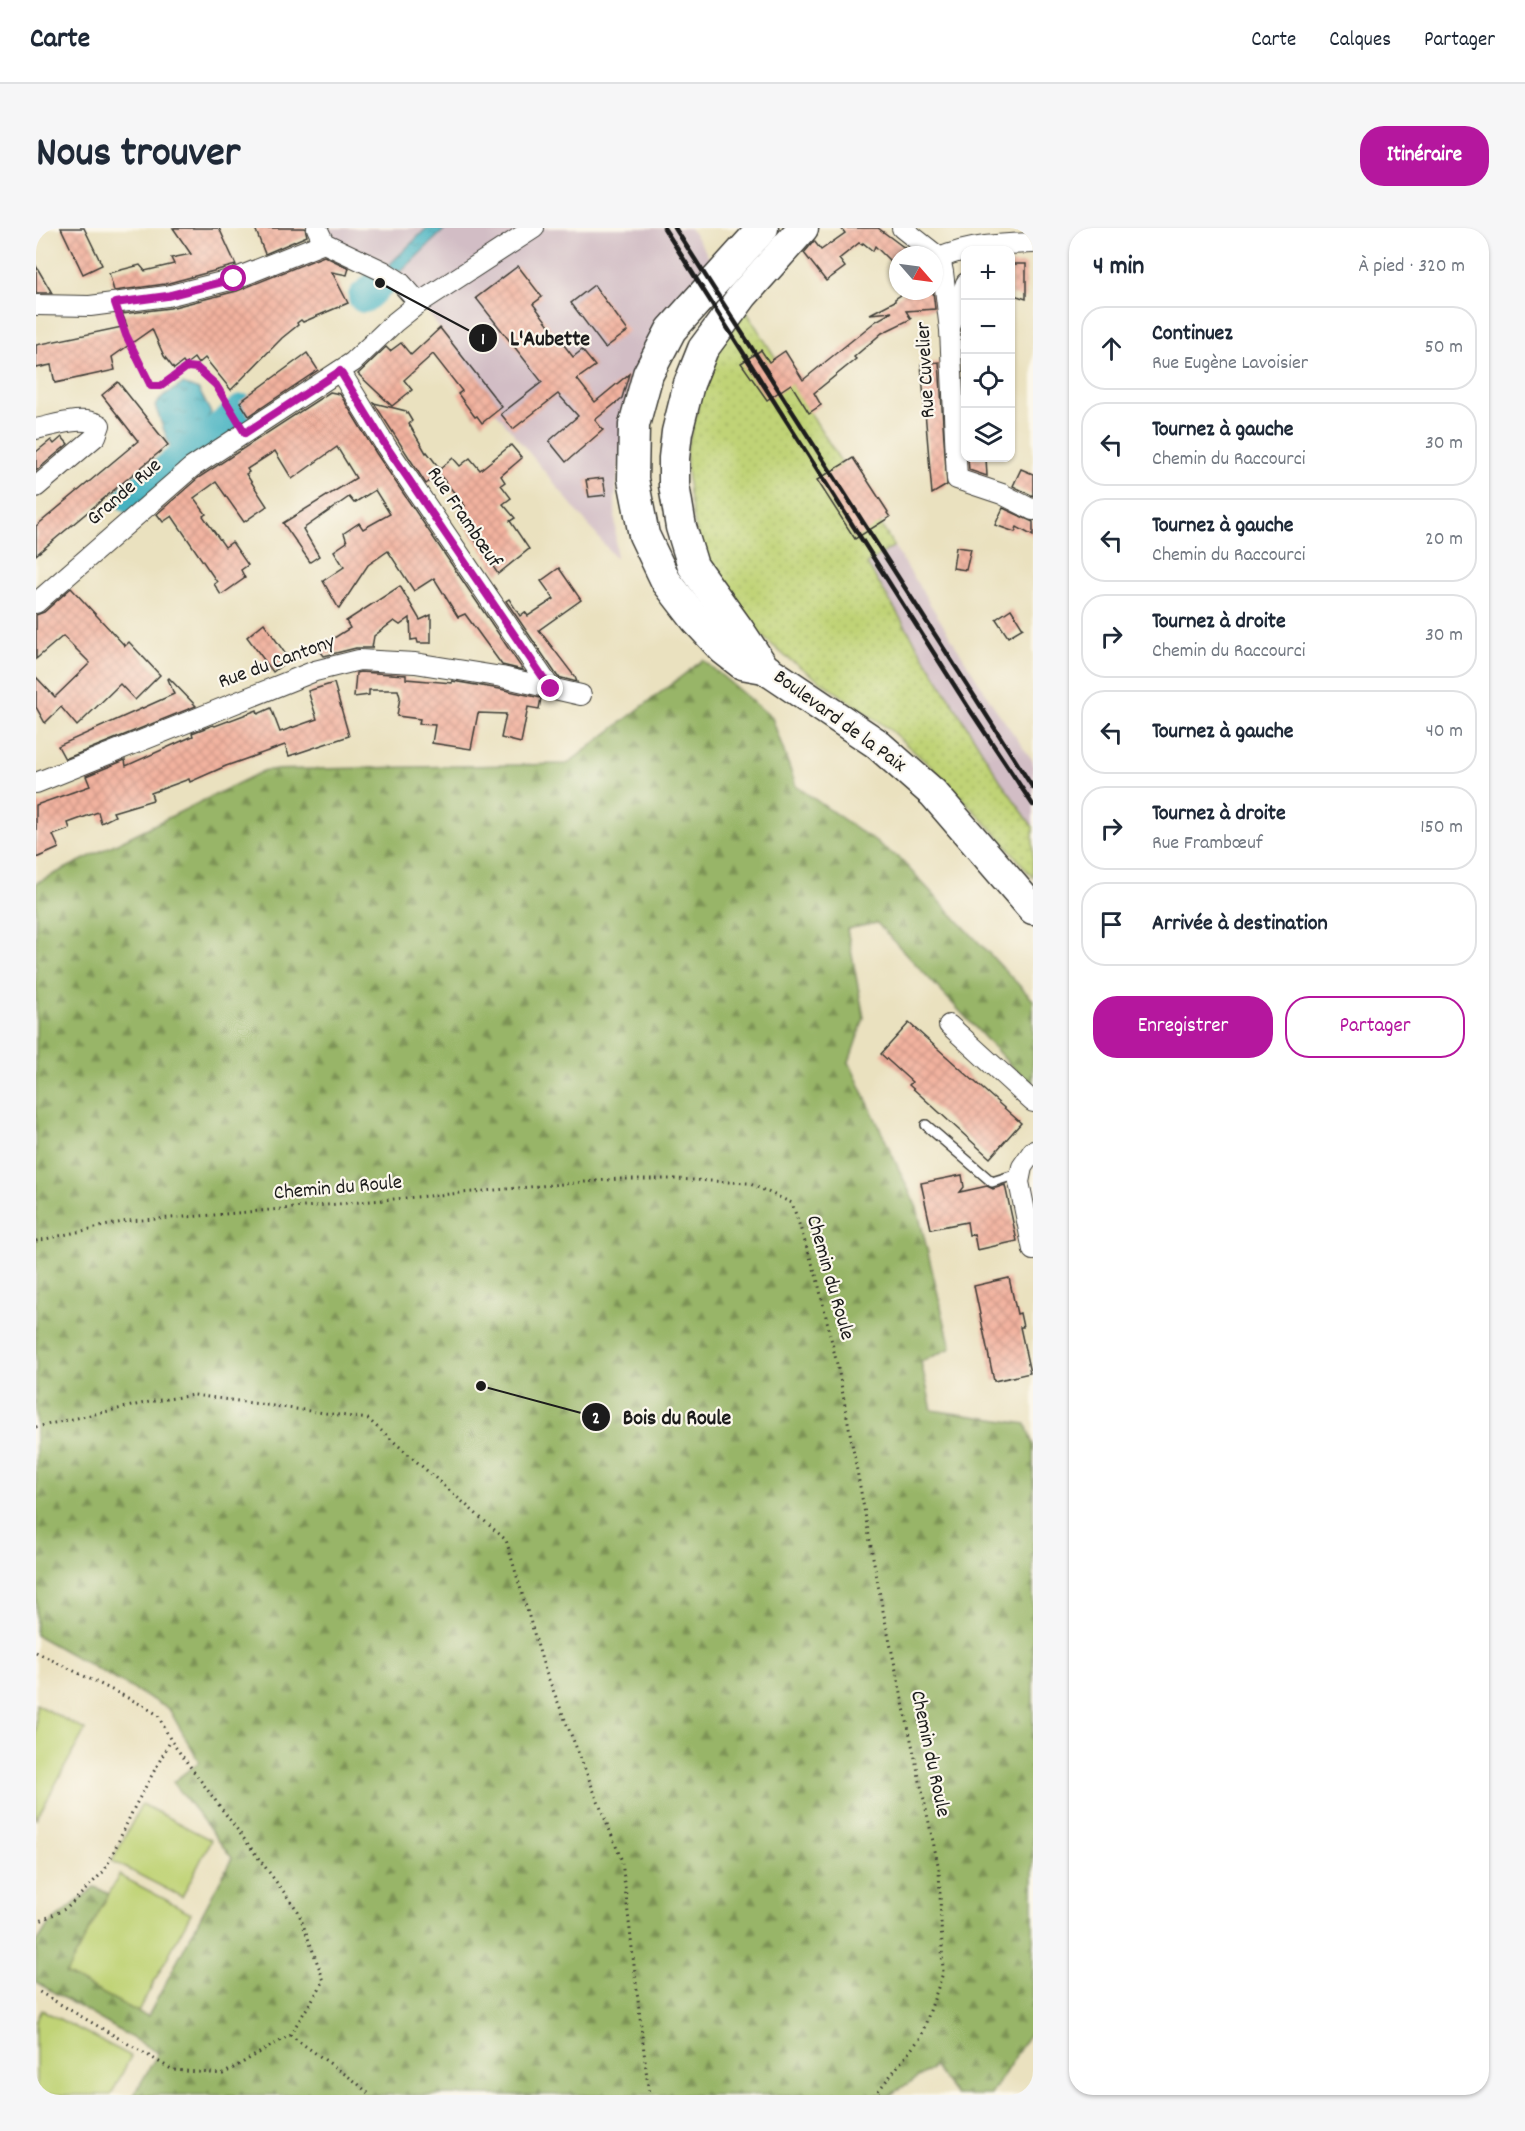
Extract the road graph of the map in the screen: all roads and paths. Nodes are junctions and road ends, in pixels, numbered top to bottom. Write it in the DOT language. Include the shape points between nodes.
graph roads {
  1 [pos="534,228"];
  2 [pos="763,228"];
  3 [pos="802,228"];
  4 [pos="902,228"];
  5 [pos="320,235"];
  6 [pos="1033,243"];
  7 [pos="925,246"];
  8 [pos="985,246"];
  9 [pos="961,251"];
  10 [pos="943,257"];
  11 [pos="943,272"];
  12 [pos="961,298"];
  13 [pos="115,303"];
  14 [pos="419,303"];
  15 [pos="36,305"];
  16 [pos="950,330"];
  17 [pos="340,371"];
  18 [pos="36,429"];
  19 [pos="249,431"];
  20 [pos="36,487"];
  21 [pos="1033,510"];
  22 [pos="36,603"];
  23 [pos="764,668"];
  24 [pos="551,689"];
  25 [pos="581,695"];
  26 [pos="36,783"];
  27 [pos="1033,909"];
  28 [pos="949,1025"];
  29 [pos="1033,1102"];
  30 [pos="926,1125"];
  31 [pos="1033,1151"];
  32 [pos="1021,1173"];
  33 [pos="36,1241"];
  34 [pos="1033,1250"];
  35 [pos="36,1427"];
  36 [pos="36,1652"];
  37 [pos="171,1741"];
  38 [pos="36,1923"];
  39 [pos="36,1990"];
  40 [pos="290,2035"];
  41 [pos="370,2095"];
  42 [pos="649,2095"];
  43 [pos="875,2095"];
  1 -- 14 [label="street, Grande Rue"];
  2 -- 23 [label="main road, Boulevard de la Paix" via="671,330 648,374 634,425 633,479 644,535 666,581 724,650 742,663"];
  3 -- 23 [label="main road, Boulevard de la Paix" via="743,295 703,349 688,384 674,458 681,527 693,566"];
  4 -- 7 [label="street"];
  5 -- 13 [label="street" via="234,279 167,296"];
  5 -- 14 [label="street" via="388,275"];
  6 -- 8 [label="street"];
  9 -- 10 [label="street"];
  11 -- 16 [label="street, Rue Cuvelier"];
  12 -- 16 [label="street"];
  13 -- 15 [label="street"];
  13 -- 19 [label="path" via="151,386 161,386 187,367 197,368 216,385"];
  14 -- 17 [label="street, Grande Rue"];
  16 -- 21 [label="street, Rue Cuvelier" via="957,479 1002,494"];
  17 -- 19 [label="street, Grande Rue"];
  17 -- 24 [label="street, Rue Frambœuf" via="386,446"];
  18 -- 20 [label="street" via="92,421 100,426 96,436"];
  19 -- 22 [label="street, Grande Rue" via="190,468"];
  23 -- 27 [label="main road, Boulevard de la Paix" via="876,743 933,793"];
  24 -- 25 [label="street, Rue du Cantony"];
  24 -- 26 [label="street, Rue du Cantony" via="426,665 359,660 315,671"];
  28 -- 29 [label="street"];
  30 -- 32 [label="lane" via="992,1182"];
  31 -- 32 [label="street"];
  32 -- 34 [label="street" via="1019,1182"];
  33 -- 43 [label="path, Chemin du Roule" via="127,1221 619,1179 748,1183 792,1203 817,1278 839,1373 882,1606 939,1869 942,1973 921,2037"];
  35 -- 42 [label="path" via="194,1395 368,1419 506,1540 545,1670 622,1861"];
  36 -- 37 [label="path" via="158,1715"];
  37 -- 38 [label="path" via="105,1870 67,1908"];
  37 -- 40 [label="path" via="298,1911 324,1981"];
  39 -- 40 [label="path" via="173,2070 223,2074"];
  40 -- 41 [label="path"];
}
